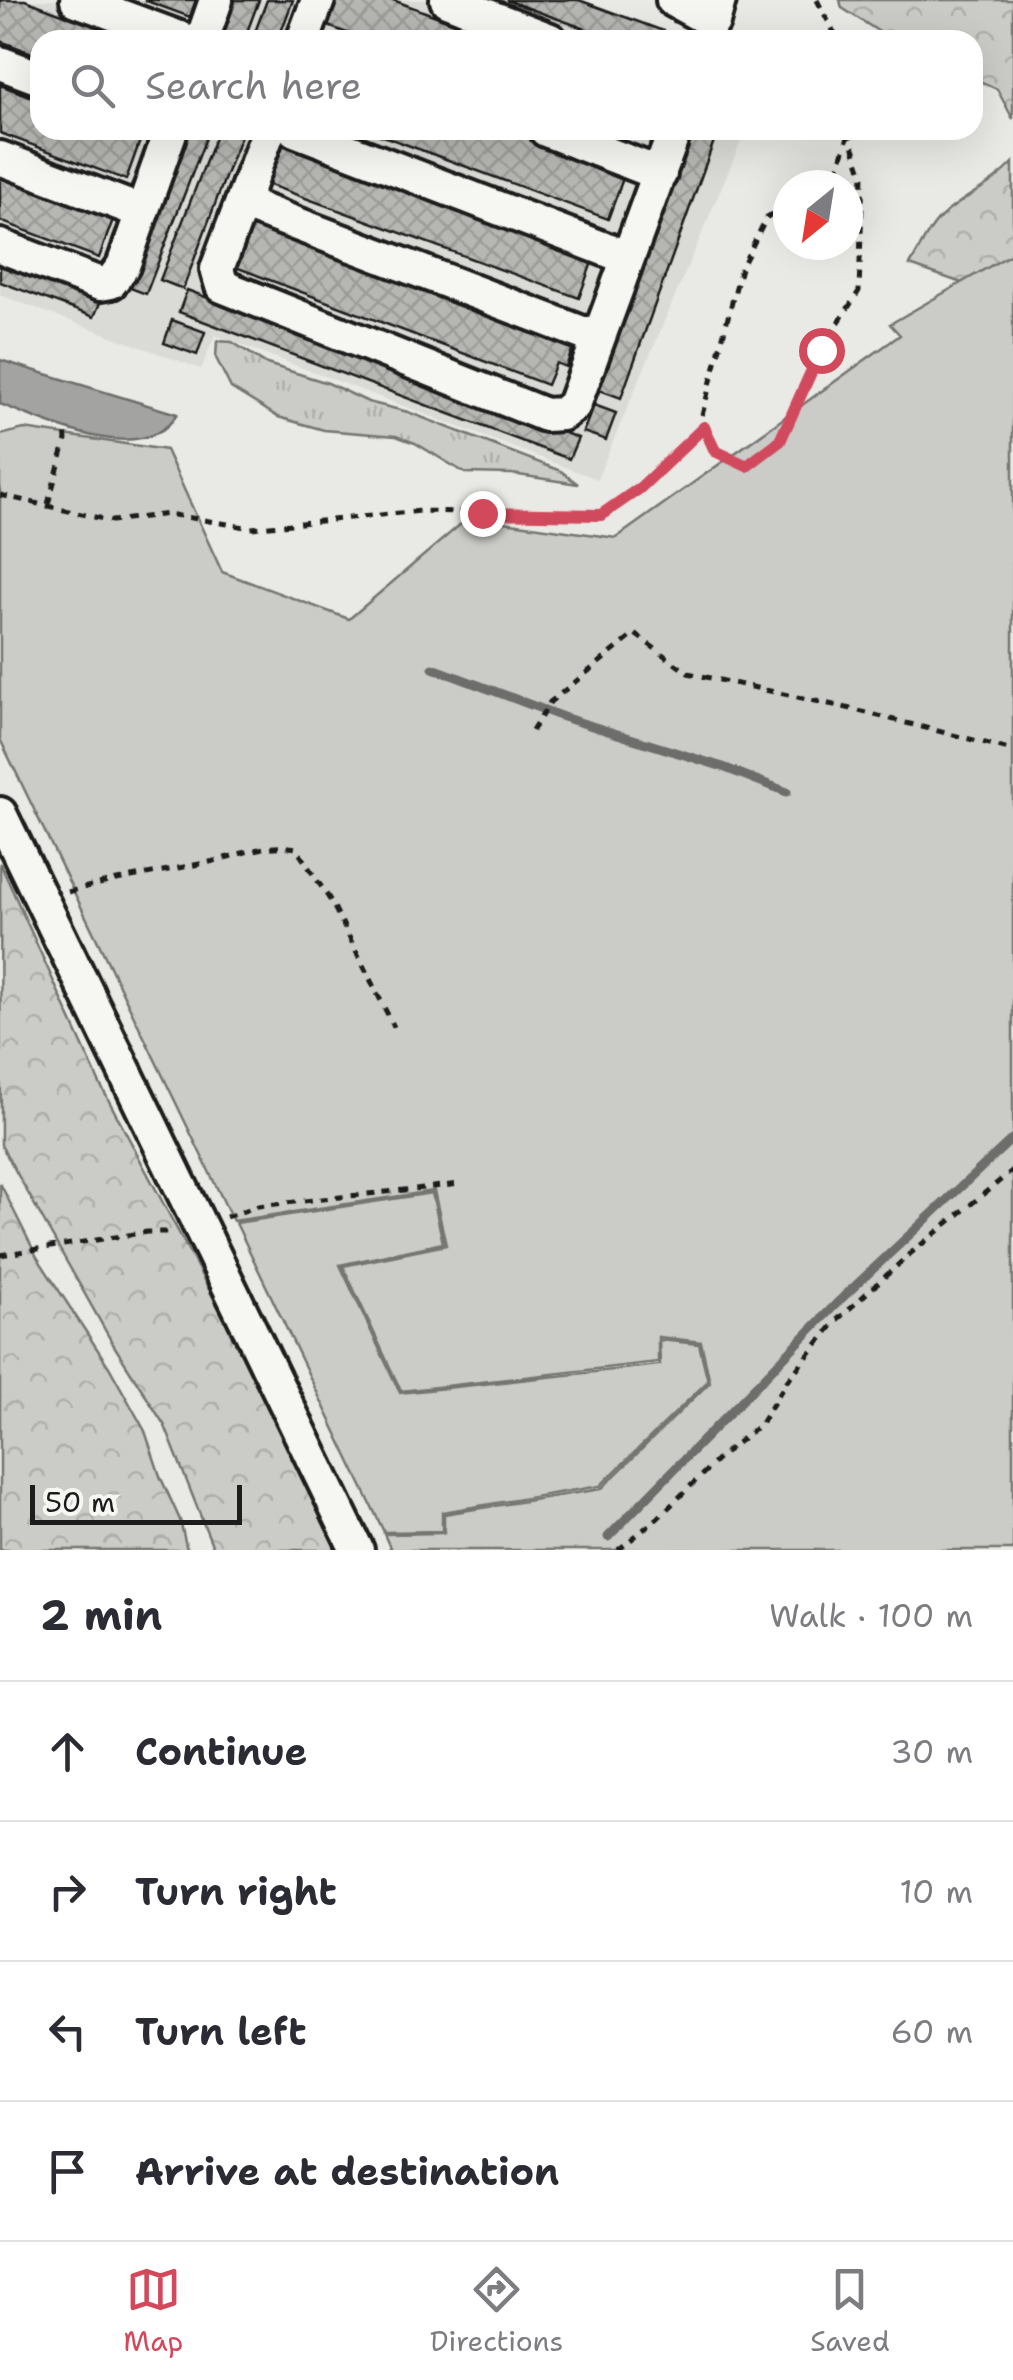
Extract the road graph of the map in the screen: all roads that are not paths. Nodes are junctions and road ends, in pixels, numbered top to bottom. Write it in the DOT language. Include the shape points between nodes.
graph roads {
  1 [pos="77,0"];
  2 [pos="216,0"];
  3 [pos="318,0"];
  4 [pos="447,0"];
  5 [pos="673,0"];
  6 [pos="713,21"];
  7 [pos="158,30"];
  8 [pos="206,30"];
  9 [pos="310,30"];
  10 [pos="524,30"];
  11 [pos="0,63"];
  12 [pos="30,74"];
  13 [pos="167,140"];
  14 [pos="265,140"];
  15 [pos="321,140"];
  16 [pos="572,140"];
  17 [pos="672,140"];
  18 [pos="0,158"];
  19 [pos="660,174"];
  20 [pos="242,203"];
  21 [pos="142,212"];
  22 [pos="0,246"];
  23 [pos="628,258"];
  24 [pos="598,339"];
  25 [pos="0,814"];
  26 [pos="357,1550"];
  1 -- 7 [label="street"];
  2 -- 8 [label="street"];
  3 -- 9 [label="street"];
  4 -- 10 [label="street"];
  5 -- 6 [label="street"];
  11 -- 12 [label="street"];
  13 -- 21 [label="street"];
  14 -- 20 [label="street"];
  15 -- 23 [label="street"];
  16 -- 19 [label="street"];
  17 -- 19 [label="street"];
  18 -- 21 [label="street"];
  19 -- 23 [label="street"];
  20 -- 24 [label="street"];
  20 -- 24 [label="street" via="216,269 222,286 544,415 574,406"];
  21 -- 22 [label="street" via="111,282 100,284"];
  23 -- 24 [label="street"];
  25 -- 26 [label="street"];
}
